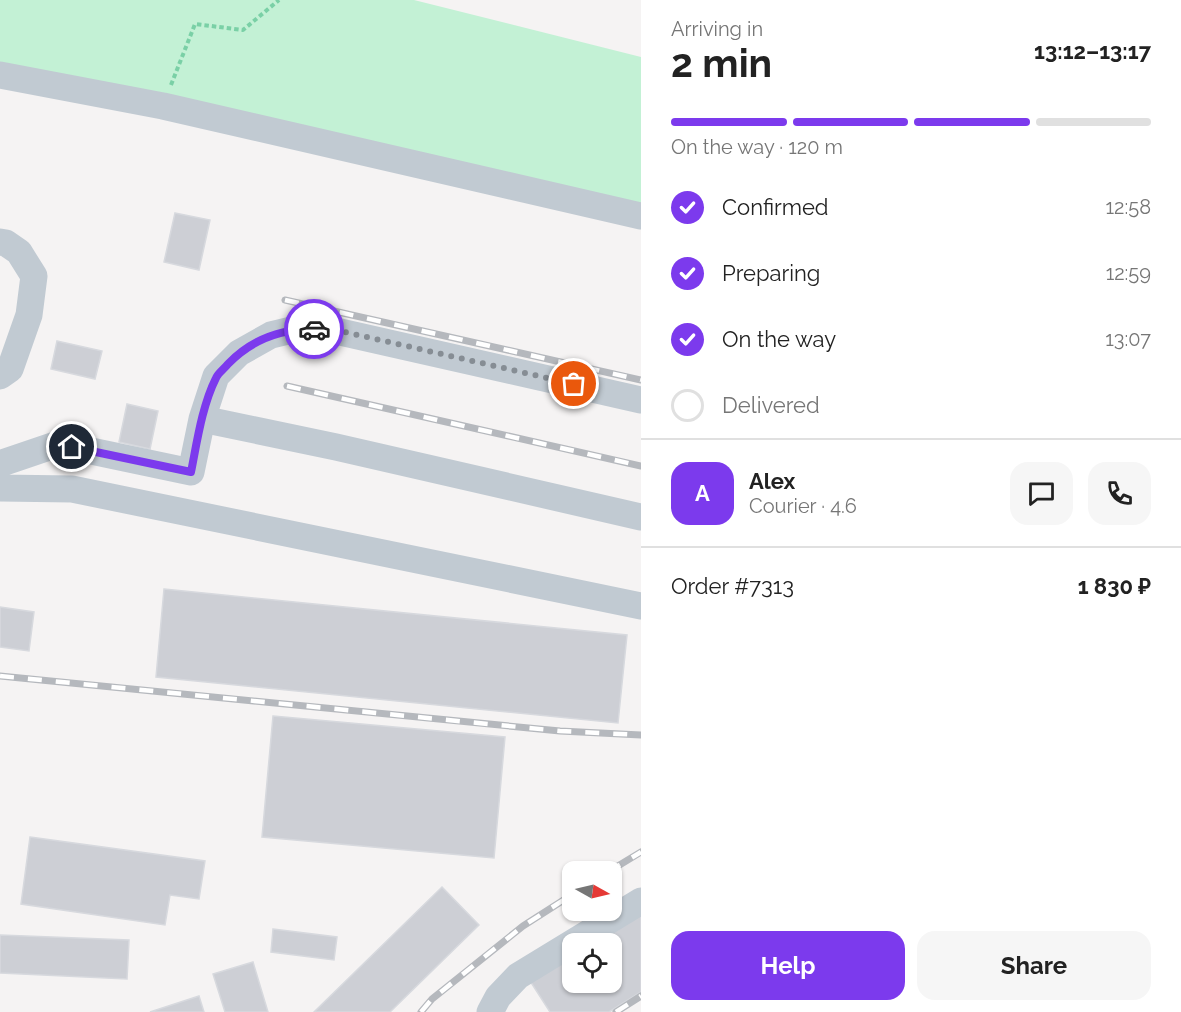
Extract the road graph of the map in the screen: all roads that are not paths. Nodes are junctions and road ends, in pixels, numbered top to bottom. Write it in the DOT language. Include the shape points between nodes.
graph roads {
  1 [pos="0,75"];
  2 [pos="641,216"];
  3 [pos="0,242"];
  4 [pos="0,376"];
  5 [pos="641,400"];
  6 [pos="202,419"];
  7 [pos="3,470"];
  8 [pos="641,517"];
  9 [pos="641,606"];
  10 [pos="641,901"];
  11 [pos="490,1012"];
  1 -- 2 [label="street" via="163,106"];
  3 -- 4 [label="street" via="20,252 34,276 29,315 10,369"];
  5 -- 6 [label="street" via="327,328 296,329 271,335 239,353 216,376"];
  6 -- 7 [label="street" via="191,472 58,444"];
  6 -- 8 [label="street"];
  7 -- 9 [label="street" via="72,489"];
  10 -- 11 [label="street" via="518,976"];
}
